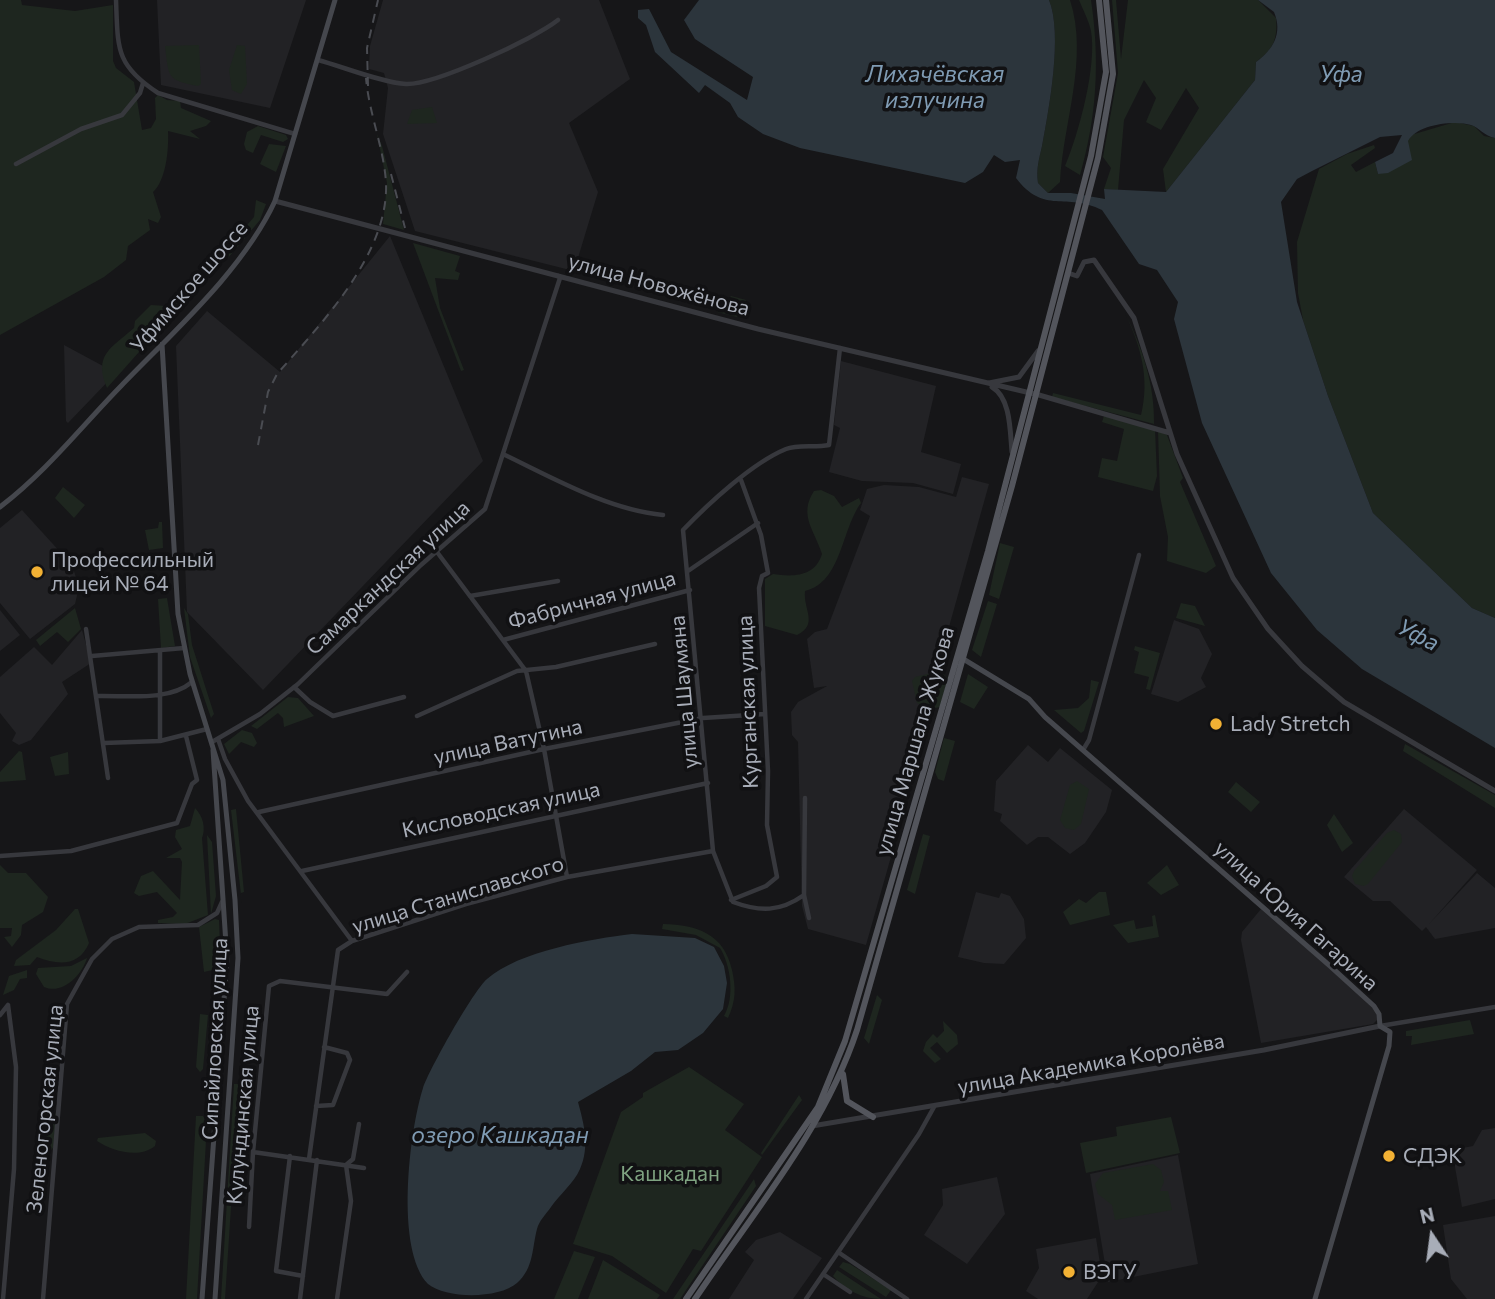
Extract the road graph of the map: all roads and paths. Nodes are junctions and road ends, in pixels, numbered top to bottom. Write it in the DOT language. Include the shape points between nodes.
graph roads {
  1 [pos="117,0"];
  2 [pos="335,0"];
  3 [pos="1099,0"];
  4 [pos="1106,0"];
  5 [pos="558,20"];
  6 [pos="318,60"];
  7 [pos="143,83"];
  8 [pos="295,134"];
  9 [pos="1095,157"];
  10 [pos="16,164"];
  11 [pos="275,201"];
  12 [pos="1074,236"];
  13 [pos="555,273"];
  14 [pos="1068,273"];
  15 [pos="162,344"];
  16 [pos="840,347"];
  17 [pos="1038,351"];
  18 [pos="982,383"];
  19 [pos="1027,393"];
  20 [pos="1035,395"];
  21 [pos="1170,433"];
  22 [pos="1012,452"];
  23 [pos="505,455"];
  24 [pos="741,480"];
  25 [pos="0,507"];
  26 [pos="663,514"];
  27 [pos="758,523"];
  28 [pos="437,552"];
  29 [pos="1139,555"];
  30 [pos="688,571"];
  31 [pos="558,581"];
  32 [pos="690,590"];
  33 [pos="470,596"];
  34 [pos="86,629"];
  35 [pos="503,640"];
  36 [pos="654,644"];
  37 [pos="184,648"];
  38 [pos="160,651"];
  39 [pos="92,656"];
  40 [pos="960,657"];
  41 [pos="526,671"];
  42 [pos="192,682"];
  43 [pos="294,687"];
  44 [pos="161,695"];
  45 [pos="96,696"];
  46 [pos="404,697"];
  47 [pos="765,714"];
  48 [pos="417,716"];
  49 [pos="703,718"];
  50 [pos="207,729"];
  51 [pos="186,736"];
  52 [pos="160,741"];
  53 [pos="214,741"];
  54 [pos="104,743"];
  55 [pos="544,749"];
  56 [pos="1083,750"];
  57 [pos="108,778"];
  58 [pos="223,780"];
  59 [pos="214,782"];
  60 [pos="708,783"];
  61 [pos="1495,791"];
  62 [pos="804,798"];
  63 [pos="259,812"];
  64 [pos="556,814"];
  65 [pos="713,851"];
  66 [pos="0,856"];
  67 [pos="302,871"];
  68 [pos="567,877"];
  69 [pos="804,895"];
  70 [pos="223,896"];
  71 [pos="732,901"];
  72 [pos="809,918"];
  73 [pos="352,940"];
  74 [pos="407,972"];
  75 [pos="332,987"];
  76 [pos="1495,1007"];
  77 [pos="0,1015"];
  78 [pos="1380,1026"];
  79 [pos="324,1047"];
  80 [pos="843,1073"];
  81 [pos="316,1106"];
  82 [pos="934,1107"];
  83 [pos="873,1116"];
  84 [pos="216,1117"];
  85 [pos="227,1118"];
  86 [pos="359,1124"];
  87 [pos="810,1125"];
  88 [pos="253,1152"];
  89 [pos="290,1156"];
  90 [pos="309,1159"];
  91 [pos="317,1160"];
  92 [pos="346,1165"];
  93 [pos="364,1168"];
  94 [pos="250,1227"];
  95 [pos="838,1252"];
  96 [pos="823,1274"];
  97 [pos="303,1276"];
  98 [pos="850,1292"];
  99 [pos="3,1299"];
  100 [pos="43,1299"];
  101 [pos="202,1299"];
  102 [pos="215,1299"];
  103 [pos="300,1299"];
  104 [pos="337,1299"];
  105 [pos="687,1299"];
  106 [pos="695,1299"];
  107 [pos="806,1299"];
  108 [pos="907,1299"];
  109 [pos="1315,1299"];
  1 -- 7 [label="street" via="122,58"];
  2 -- 6 [label="main road, Уфимское шоссе"];
  3 -- 9 [label="main road" via="1106,72"];
  4 -- 9 [label="main road" via="1113,74"];
  5 -- 6 [label="street" via="513,48 406,84"];
  6 -- 8 [label="main road, Уфимское шоссе"];
  7 -- 8 [label="street" via="158,93"];
  7 -- 10 [label="street" via="122,116 81,129"];
  8 -- 11 [label="main road, Уфимское шоссе"];
  9 -- 12 [label="main road, улица Маршала Жукова"];
  11 -- 13 [label="street, улица Новожёнова"];
  11 -- 15 [label="main road, Уфимское шоссе" via="248,247"];
  12 -- 14 [label="main road, улица Маршала Жукова"];
  12 -- 17 [label="main road, улица Маршала Жукова"];
  13 -- 16 [label="street, улица Новожёнова"];
  13 -- 23 [label="street, Самаркандская улица" via="561,278"];
  14 -- 20 [label="main road, улица Маршала Жукова"];
  14 -- 21 [label="street" via="1077,276 1084,262 1094,260 1114,286 1138,327"];
  15 -- 25 [label="main road, Уфимское шоссе" via="43,473"];
  15 -- 37 [label="main road, Сипайловская улица" via="178,614"];
  16 -- 18 [label="street, улица Новожёнова"];
  16 -- 24 [label="street" via="829,444 788,448"];
  17 -- 18 [label="street" via="1019,377"];
  17 -- 19 [label="main road, улица Маршала Жукова"];
  18 -- 19 [label="street, улица Новожёнова"];
  18 -- 22 [label="street" via="1002,396"];
  19 -- 20 [label="street, улица Новожёнова"];
  19 -- 22 [label="main road, улица Маршала Жукова"];
  20 -- 21 [label="street, улица Новожёнова"];
  20 -- 40 [label="main road, улица Маршала Жукова"];
  21 -- 61 [label="street" via="1233,578 1268,629 1302,666 1366,717"];
  22 -- 40 [label="main road, улица Маршала Жукова"];
  23 -- 26 [label="street" via="601,497"];
  23 -- 28 [label="street, Самаркандская улица" via="485,509"];
  24 -- 27 [label="street, Курганская улица"];
  24 -- 30 [label="street, улица Шаумяна" via="722,490 683,530"];
  27 -- 30 [label="street"];
  27 -- 47 [label="street, Курганская улица" via="768,573 762,576 759,588"];
  28 -- 33 [label="street"];
  28 -- 43 [label="street, Самаркандская улица"];
  29 -- 56 [label="street"];
  30 -- 32 [label="street, улица Шаумяна"];
  31 -- 33 [label="street"];
  32 -- 35 [label="street, Фабричная улица"];
  32 -- 49 [label="street, улица Шаумяна"];
  33 -- 35 [label="street"];
  34 -- 39 [label="street"];
  35 -- 41 [label="street"];
  36 -- 41 [label="street"];
  37 -- 38 [label="street"];
  37 -- 42 [label="main road, Сипайловская улица"];
  38 -- 39 [label="street"];
  38 -- 44 [label="street"];
  39 -- 45 [label="street"];
  40 -- 56 [label="main road, улица Юрия Гагарина" via="1029,699"];
  40 -- 80 [label="main road, улица Маршала Жукова"];
  40 -- 87 [label="main road, улица Маршала Жукова" via="845,1041"];
  41 -- 48 [label="street" via="494,679"];
  41 -- 55 [label="street"];
  42 -- 44 [label="street"];
  42 -- 50 [label="main road, Сипайловская улица"];
  43 -- 46 [label="street" via="333,716"];
  43 -- 53 [label="street, Самаркандская улица"];
  44 -- 45 [label="street"];
  44 -- 52 [label="street"];
  45 -- 54 [label="street"];
  47 -- 49 [label="street, улица Ватутина"];
  47 -- 71 [label="street, Курганская улица" via="767,825 777,877"];
  49 -- 55 [label="street, улица Ватутина"];
  49 -- 60 [label="street, улица Шаумяна"];
  50 -- 51 [label="street"];
  50 -- 53 [label="main road, Сипайловская улица"];
  51 -- 52 [label="street"];
  51 -- 66 [label="street" via="197,780 191,784 177,823 71,851"];
  52 -- 54 [label="street"];
  53 -- 58 [label="main road, Сипайловская улица"];
  53 -- 59 [label="main road, Сипайловская улица"];
  53 -- 63 [label="street"];
  54 -- 57 [label="street"];
  55 -- 63 [label="street, улица Ватутина"];
  55 -- 64 [label="street"];
  56 -- 78 [label="main road, улица Юрия Гагарина" via="1374,1006"];
  58 -- 59 [label="main road"];
  58 -- 85 [label="main road, Сипайловская улица" via="238,958"];
  59 -- 70 [label="main road, Сипайловская улица"];
  60 -- 64 [label="street, Кисловодская улица"];
  60 -- 65 [label="street, улица Шаумяна"];
  62 -- 69 [label="street"];
  63 -- 67 [label="street"];
  64 -- 67 [label="street, Кисловодская улица"];
  64 -- 68 [label="street"];
  65 -- 68 [label="street, улица Станиславского"];
  65 -- 71 [label="street, улица Шаумяна"];
  67 -- 73 [label="street"];
  68 -- 73 [label="street, улица Станиславского"];
  69 -- 71 [label="street" via="777,909 755,909"];
  69 -- 72 [label="street"];
  70 -- 84 [label="main road, Сипайловская улица" via="227,959"];
  70 -- 100 [label="street, Зеленогорская улица" via="210,920 177,928 139,927 112,939 92,959 67,1004"];
  73 -- 75 [label="street, улица Станиславского" via="338,950"];
  74 -- 75 [label="street" via="387,995"];
  75 -- 79 [label="street, улица Станиславского"];
  75 -- 88 [label="street, Кулундинская улица" via="280,981 269,986"];
  76 -- 78 [label="street"];
  77 -- 99 [label="street" via="8,1005 16,1067 14,1169"];
  78 -- 82 [label="street, улица Академика Королёва"];
  78 -- 109 [label="main road, улица Юрия Гагарина" via="1390,1032 1389,1046"];
  79 -- 81 [label="street, улица Станиславского"];
  79 -- 81 [label="street" via="347,1053 350,1060 333,1105"];
  80 -- 83 [label="main road" via="847,1101"];
  80 -- 87 [label="main road, улица Маршала Жукова"];
  81 -- 90 [label="street, улица Станиславского"];
  82 -- 83 [label="street, улица Академика Королёва"];
  82 -- 95 [label="street"];
  83 -- 87 [label="street, улица Академика Королёва"];
  84 -- 85 [label="main road"];
  84 -- 101 [label="main road, Сипайловская улица"];
  85 -- 102 [label="main road, Сипайловская улица"];
  86 -- 92 [label="street" via="353,1159"];
  87 -- 105 [label="main road, улица Маршала Жукова"];
  87 -- 106 [label="main road, улица Маршала Жукова"];
  88 -- 89 [label="street"];
  88 -- 94 [label="street, Кулундинская улица"];
  89 -- 90 [label="street"];
  89 -- 97 [label="street" via="276,1271"];
  90 -- 91 [label="street"];
  91 -- 92 [label="street"];
  91 -- 97 [label="street"];
  92 -- 93 [label="street"];
  92 -- 104 [label="street" via="351,1201"];
  95 -- 96 [label="street"];
  95 -- 108 [label="street"];
  96 -- 98 [label="street"];
  96 -- 107 [label="street"];
  97 -- 103 [label="street"];
}
